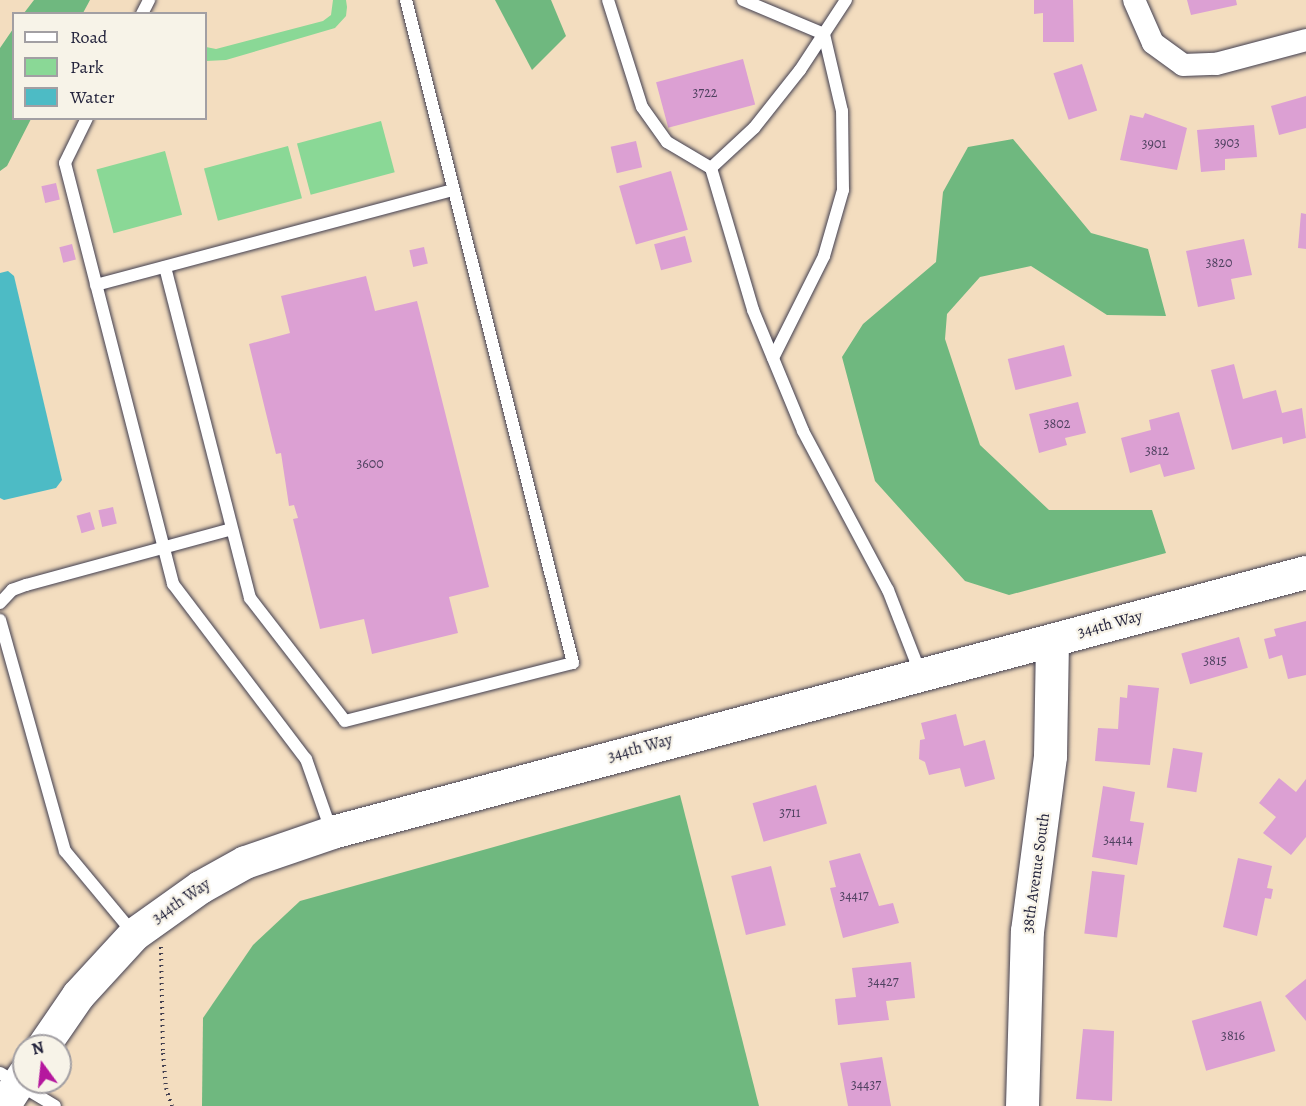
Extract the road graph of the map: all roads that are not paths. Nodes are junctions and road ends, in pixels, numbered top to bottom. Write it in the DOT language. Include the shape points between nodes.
graph roads {
  1 [pos="406,0"];
  2 [pos="608,0"];
  3 [pos="743,0"];
  4 [pos="846,0"];
  5 [pos="1134,0"];
  6 [pos="824,34"];
  7 [pos="1306,40"];
  8 [pos="86,120"];
  9 [pos="711,168"];
  10 [pos="454,190"];
  11 [pos="165,267"];
  12 [pos="96,285"];
  13 [pos="773,358"];
  14 [pos="232,529"];
  15 [pos="164,547"];
  16 [pos="1306,572"];
  17 [pos="0,603"];
  18 [pos="0,620"];
  19 [pos="1052,640"];
  20 [pos="920,672"];
  21 [pos="332,832"];
  22 [pos="134,934"];
  23 [pos="51,1034"];
  24 [pos="11,1084"];
  25 [pos="55,1106"];
  26 [pos="1022,1106"];
  1 -- 10 [label="lane"];
  2 -- 9 [label="lane" via="642,107 667,142"];
  3 -- 6 [label="lane"];
  4 -- 6 [label="lane"];
  5 -- 7 [label="street" via="1153,43 1177,62 1196,66"];
  6 -- 9 [label="lane" via="754,128"];
  6 -- 13 [label="lane" via="842,111 843,190 824,256"];
  8 -- 12 [label="lane" via="65,163"];
  9 -- 13 [label="lane" via="740,270"];
  10 -- 11 [label="lane"];
  10 -- 14 [label="lane" via="573,663 345,721 250,598"];
  11 -- 12 [label="lane"];
  11 -- 14 [label="lane"];
  12 -- 15 [label="lane"];
  13 -- 20 [label="lane" via="803,430 888,590"];
  14 -- 15 [label="lane"];
  15 -- 17 [label="lane" via="26,585 12,590"];
  15 -- 21 [label="lane" via="173,585 306,759"];
  16 -- 19 [label="street, 344th Way"];
  18 -- 22 [label="lane" via="65,851"];
  19 -- 20 [label="street, 344th Way"];
  19 -- 26 [label="street, 38th Avenue South" via="1050,756 1027,931"];
  20 -- 21 [label="street, 344th Way"];
  21 -- 22 [label="street, 344th Way" via="245,862"];
  22 -- 23 [label="street, 344th Way" via="78,995"];
  24 -- 25 [label="lane"];
}
